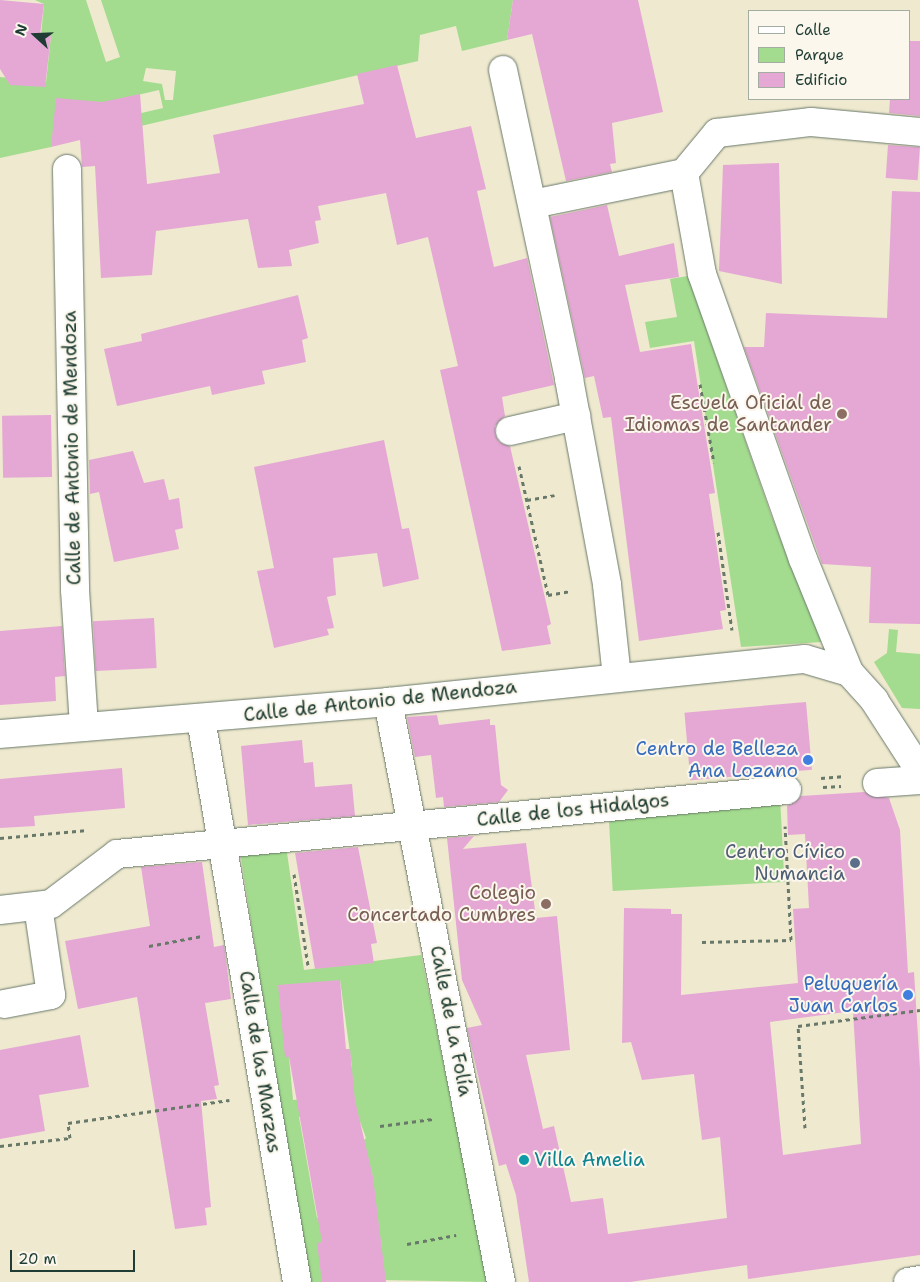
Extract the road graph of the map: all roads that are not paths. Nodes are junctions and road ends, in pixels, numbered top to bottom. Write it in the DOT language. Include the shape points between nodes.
graph roads {
  1 [pos="502,70"];
  2 [pos="920,132"];
  3 [pos="67,169"];
  4 [pos="684,173"];
  5 [pos="533,204"];
  6 [pos="576,416"];
  7 [pos="510,431"];
  8 [pos="849,672"];
  9 [pos="617,677"];
  10 [pos="388,702"];
  11 [pos="201,718"];
  12 [pos="84,727"];
  13 [pos="0,734"];
  14 [pos="920,771"];
  15 [pos="920,780"];
  16 [pos="877,783"];
  17 [pos="785,790"];
  18 [pos="414,826"];
  19 [pos="225,842"];
  20 [pos="38,906"];
  21 [pos="0,910"];
  22 [pos="4,1004"];
  23 [pos="920,1280"];
  24 [pos="297,1282"];
  25 [pos="501,1282"];
  26 [pos="908,1282"];
  1 -- 5 [label="street"];
  2 -- 4 [label="street" via="811,122 717,133"];
  3 -- 12 [label="street, Calle de Antonio de Mendoza" via="74,571"];
  4 -- 5 [label="street"];
  4 -- 8 [label="street" via="702,274 803,559"];
  5 -- 6 [label="street"];
  6 -- 7 [label="street"];
  6 -- 9 [label="street" via="607,585"];
  8 -- 9 [label="street, Calle de Antonio de Mendoza" via="805,659"];
  8 -- 14 [label="street" via="874,700"];
  9 -- 10 [label="street, Calle de Antonio de Mendoza"];
  10 -- 11 [label="street, Calle de Antonio de Mendoza"];
  10 -- 18 [label="street, Calle de La Folía"];
  11 -- 12 [label="street, Calle de Antonio de Mendoza"];
  11 -- 19 [label="street, Calle de las Marzas"];
  12 -- 13 [label="street, Calle de Antonio de Mendoza"];
  15 -- 16 [label="street"];
  17 -- 18 [label="street, Calle de los Hidalgos"];
  18 -- 19 [label="street, Calle de los Hidalgos"];
  18 -- 25 [label="street, Calle de La Folía"];
  19 -- 20 [label="street" via="117,854 51,904"];
  19 -- 24 [label="street, Calle de las Marzas"];
  20 -- 21 [label="street"];
  20 -- 22 [label="street" via="51,994"];
  23 -- 26 [label="street"];
}
